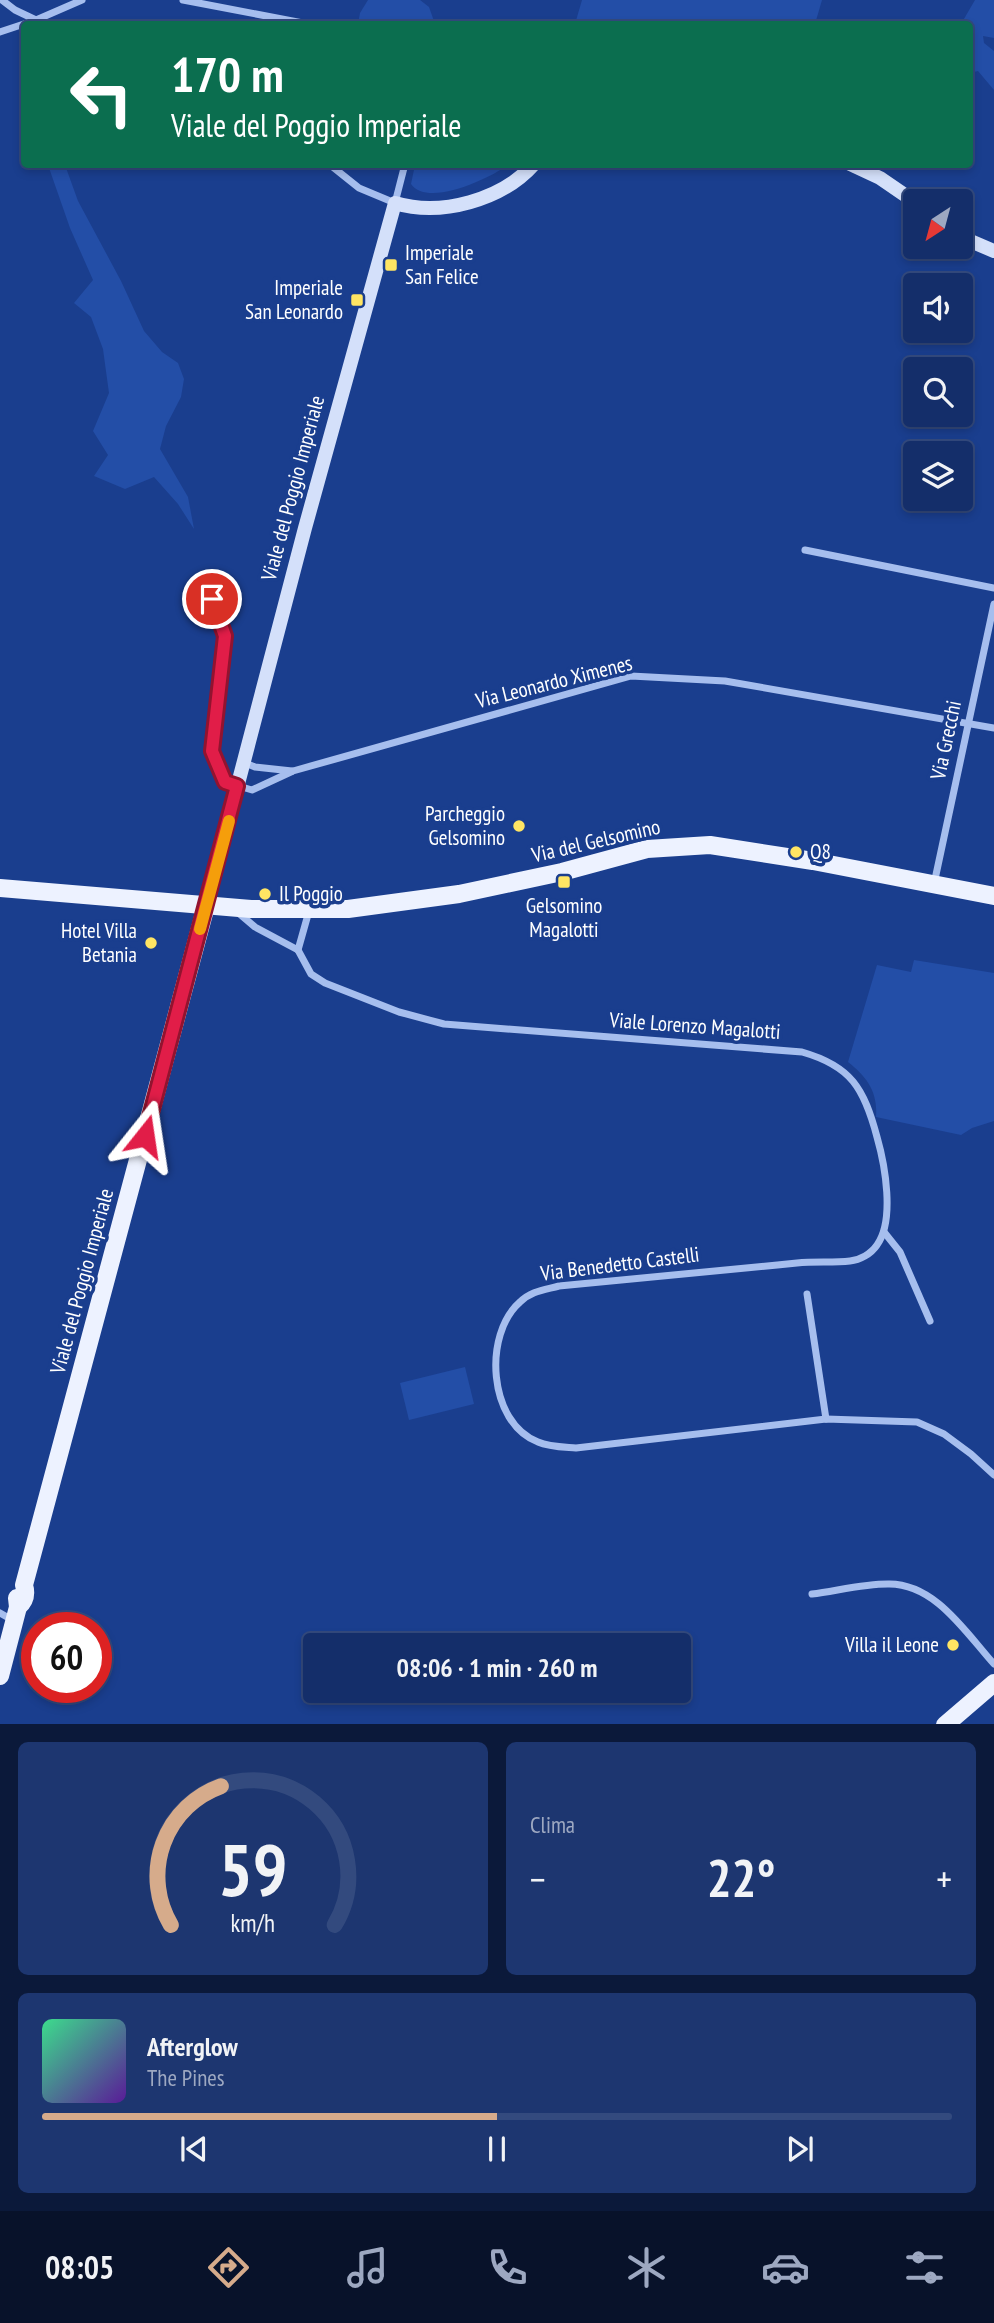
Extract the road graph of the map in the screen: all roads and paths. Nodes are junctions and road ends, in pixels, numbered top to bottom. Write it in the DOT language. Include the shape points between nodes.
graph roads {
  1 [pos="2,0"];
  2 [pos="82,0"];
  3 [pos="183,0"];
  4 [pos="60,4"];
  5 [pos="36,20"];
  6 [pos="33,21"];
  7 [pos="288,21"];
  8 [pos="21,25"];
  9 [pos="0,32"];
  10 [pos="334,168"];
  11 [pos="404,168"];
  12 [pos="530,168"];
  13 [pos="859,168"];
  14 [pos="903,194"];
  15 [pos="395,203"];
  16 [pos="973,241"];
  17 [pos="994,251"];
  18 [pos="806,550"];
  19 [pos="206,581"];
  20 [pos="994,588"];
  21 [pos="994,604"];
  22 [pos="968,723"];
  23 [pos="994,728"];
  24 [pos="243,762"];
  25 [pos="293,771"];
  26 [pos="237,786"];
  27 [pos="934,885"];
  28 [pos="0,888"];
  29 [pos="994,896"];
  30 [pos="206,905"];
  31 [pos="232,907"];
  32 [pos="309,910"];
  33 [pos="298,950"];
  34 [pos="884,1232"];
  35 [pos="807,1294"];
  36 [pos="930,1321"];
  37 [pos="826,1419"];
  38 [pos="994,1475"];
  39 [pos="812,1594"];
  40 [pos="11,1614"];
  41 [pos="994,1664"];
  42 [pos="0,1676"];
  43 [pos="994,1682"];
  44 [pos="945,1724"];
  1 -- 5 [label="street"];
  2 -- 4 [label="street"];
  3 -- 7 [label="street"];
  4 -- 5 [label="street"];
  5 -- 6 [label="street"];
  8 -- 9 [label="street"];
  10 -- 15 [label="street" via="359,188"];
  11 -- 15 [label="street"];
  12 -- 15 [label="street" via="503,188 465,205 441,209"];
  13 -- 14 [label="street"];
  15 -- 24 [label="street, Viale del Poggio Imperiale"];
  16 -- 17 [label="street"];
  18 -- 20 [label="street"];
  19 -- 26 [label="street" via="225,636 212,751 225,782"];
  21 -- 22 [label="street, Via Grecchi"];
  22 -- 23 [label="street, Via Leonardo Ximenes"];
  22 -- 25 [label="street, Via Leonardo Ximenes" via="724,681 631,676"];
  22 -- 27 [label="street, Via Grecchi"];
  24 -- 25 [label="street, Via Leonardo Ximenes"];
  24 -- 26 [label="street, Viale del Poggio Imperiale"];
  25 -- 26 [label="street, Via Leonardo Ximenes" via="252,790"];
  26 -- 30 [label="street, Viale del Poggio Imperiale"];
  27 -- 29 [label="main road, Via del Gelsomino"];
  27 -- 32 [label="main road, Via del Gelsomino" via="738,848 687,845 647,849 459,894"];
  28 -- 30 [label="main road, Via del Gelsomino"];
  30 -- 31 [label="main road, Via del Gelsomino"];
  30 -- 40 [label="main road, Viale del Poggio Imperiale" via="24,1585"];
  31 -- 32 [label="main road, Via del Gelsomino"];
  31 -- 33 [label="street, Viale Lorenzo Magalotti" via="256,927"];
  32 -- 33 [label="street"];
  33 -- 34 [label="street, Viale Lorenzo Magalotti" via="312,974 325,984 444,1024 802,1052 825,1059 855,1083 866,1104 883,1159"];
  34 -- 36 [label="street" via="900,1252"];
  34 -- 37 [label="street, Via Benedetto Castelli" via="876,1247 850,1261 803,1262 533,1292 501,1325 495,1369 502,1404 515,1426 537,1442 576,1448"];
  35 -- 37 [label="street"];
  37 -- 38 [label="street, Via Benedetto Castelli" via="917,1422 944,1434"];
  39 -- 41 [label="street" via="887,1584 915,1589 942,1607"];
  40 -- 42 [label="main road, Viale del Poggio Imperiale"];
  43 -- 44 [label="main road"];
}
